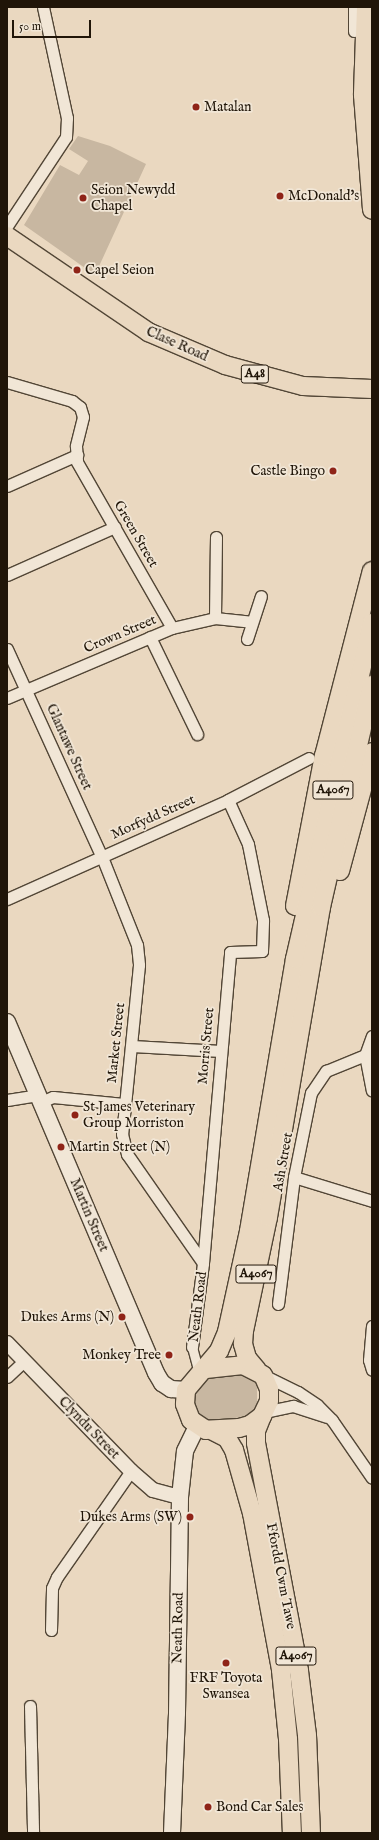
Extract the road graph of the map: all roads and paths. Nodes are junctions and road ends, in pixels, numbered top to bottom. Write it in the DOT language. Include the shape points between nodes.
graph roads {
  1 [pos="43,7"];
  2 [pos="354,7"];
  3 [pos="366,7"];
  4 [pos="354,32"];
  5 [pos="372,210"];
  6 [pos="7,226"];
  7 [pos="7,236"];
  8 [pos="7,382"];
  9 [pos="372,389"];
  10 [pos="77,455"];
  11 [pos="7,486"];
  12 [pos="115,527"];
  13 [pos="216,536"];
  14 [pos="372,571"];
  15 [pos="7,575"];
  16 [pos="261,596"];
  17 [pos="215,618"];
  18 [pos="250,622"];
  19 [pos="372,623"];
  20 [pos="172,628"];
  21 [pos="150,637"];
  22 [pos="247,639"];
  23 [pos="7,650"];
  24 [pos="372,685"];
  25 [pos="27,690"];
  26 [pos="7,698"];
  27 [pos="197,734"];
  28 [pos="372,752"];
  29 [pos="309,758"];
  30 [pos="369,786"];
  31 [pos="228,800"];
  32 [pos="102,857"];
  33 [pos="7,899"];
  34 [pos="295,959"];
  35 [pos="311,967"];
  36 [pos="7,1022"];
  37 [pos="372,1036"];
  38 [pos="133,1046"];
  39 [pos="220,1050"];
  40 [pos="365,1055"];
  41 [pos="372,1090"];
  42 [pos="40,1098"];
  43 [pos="7,1100"];
  44 [pos="124,1104"];
  45 [pos="294,1177"];
  46 [pos="372,1201"];
  47 [pos="203,1263"];
  48 [pos="278,1304"];
  49 [pos="372,1326"];
  50 [pos="7,1343"];
  51 [pos="192,1347"];
  52 [pos="24,1361"];
  53 [pos="372,1370"];
  54 [pos="202,1372"];
  55 [pos="260,1373"];
  56 [pos="7,1377"];
  57 [pos="186,1390"];
  58 [pos="263,1414"];
  59 [pos="332,1420"];
  60 [pos="205,1428"];
  61 [pos="131,1471"];
  62 [pos="370,1471"];
  63 [pos="180,1498"];
  64 [pos="51,1630"];
  65 [pos="30,1706"];
  66 [pos="32,1833"];
  67 [pos="172,1833"];
  68 [pos="292,1833"];
  69 [pos="311,1833"];
  1 -- 6 [label="street" via="67,118 66,137"];
  2 -- 4 [label="street"];
  3 -- 5 [label="main road" via="364,95"];
  7 -- 9 [label="main road, Clase Road / A48" via="142,328 219,363 303,386"];
  8 -- 10 [label="street" via="72,401 80,407 83,417 76,446"];
  10 -- 11 [label="street"];
  10 -- 12 [label="street, Green Street" via="77,462"];
  12 -- 15 [label="street"];
  12 -- 20 [label="street, Green Street"];
  13 -- 17 [label="street"];
  14 -- 34 [label="main road" via="324,756 304,854 295,906"];
  16 -- 18 [label="street"];
  17 -- 18 [label="street, Crown Street"];
  17 -- 20 [label="street, Crown Street"];
  18 -- 22 [label="street"];
  19 -- 34 [label="main road, A4067"];
  20 -- 21 [label="street, Crown Street"];
  21 -- 25 [label="street, Crown Street"];
  21 -- 27 [label="street"];
  23 -- 25 [label="street, Glantawe Street"];
  24 -- 35 [label="main road, A4067" via="332,855"];
  25 -- 26 [label="street, Crown Street"];
  25 -- 32 [label="street, Glantawe Street"];
  28 -- 30 [label="main road"];
  29 -- 31 [label="street, Morfydd Street"];
  30 -- 35 [label="main road"];
  31 -- 32 [label="street, Morfydd Street"];
  31 -- 39 [label="street, Morris Street" via="248,844 263,920 262,951 230,952"];
  32 -- 33 [label="street, Morfydd Street"];
  32 -- 38 [label="street, Market Street" via="137,946 139,965"];
  34 -- 54 [label="main road, A4067" via="249,1231 227,1332 219,1351"];
  35 -- 55 [label="main road, A4067" via="268,1217 244,1332 243,1344 247,1358"];
  36 -- 42 [label="main road, Martin Street"];
  37 -- 40 [label="street"];
  38 -- 39 [label="street"];
  38 -- 44 [label="street, Market Street"];
  39 -- 47 [label="street, Morris Street"];
  40 -- 41 [label="street"];
  40 -- 45 [label="street, Ash Street" via="326,1071 311,1093"];
  42 -- 43 [label="street"];
  42 -- 44 [label="street"];
  42 -- 57 [label="main road, Martin Street" via="156,1373 162,1383 171,1389"];
  44 -- 47 [label="street, Market Street" via="122,1134 127,1154"];
  45 -- 46 [label="street"];
  45 -- 48 [label="street, Ash Street"];
  47 -- 51 [label="street, Neath Road"];
  49 -- 53 [label="street" via="368,1360"];
  50 -- 52 [label="street, Clyndu Street"];
  51 -- 54 [label="street, Neath Road"];
  52 -- 56 [label="street"];
  52 -- 61 [label="street, Clyndu Street"];
  54 -- 55 [label="main road" via="243,1365"];
  54 -- 57 [label="main road"];
  55 -- 58 [label="main road" via="269,1394"];
  55 -- 59 [label="street" via="298,1392 317,1405"];
  57 -- 60 [label="main road" via="187,1412"];
  58 -- 59 [label="street" via="293,1406"];
  58 -- 60 [label="main road" via="244,1427"];
  58 -- 69 [label="main road, Ffordd Cwm Tawe / A4067" via="256,1431 256,1443 299,1671 307,1735"];
  59 -- 62 [label="street"];
  60 -- 63 [label="main road, Neath Road" via="185,1451"];
  60 -- 68 [label="main road, Ffordd Cwm Tawe / A4067" via="227,1438 234,1450 252,1513 281,1670 288,1739"];
  61 -- 63 [label="street, Clyndu Street" via="153,1490"];
  61 -- 64 [label="street" via="57,1577 52,1588"];
  63 -- 67 [label="main road, Neath Road" via="177,1713"];
  65 -- 66 [label="street"];
}
